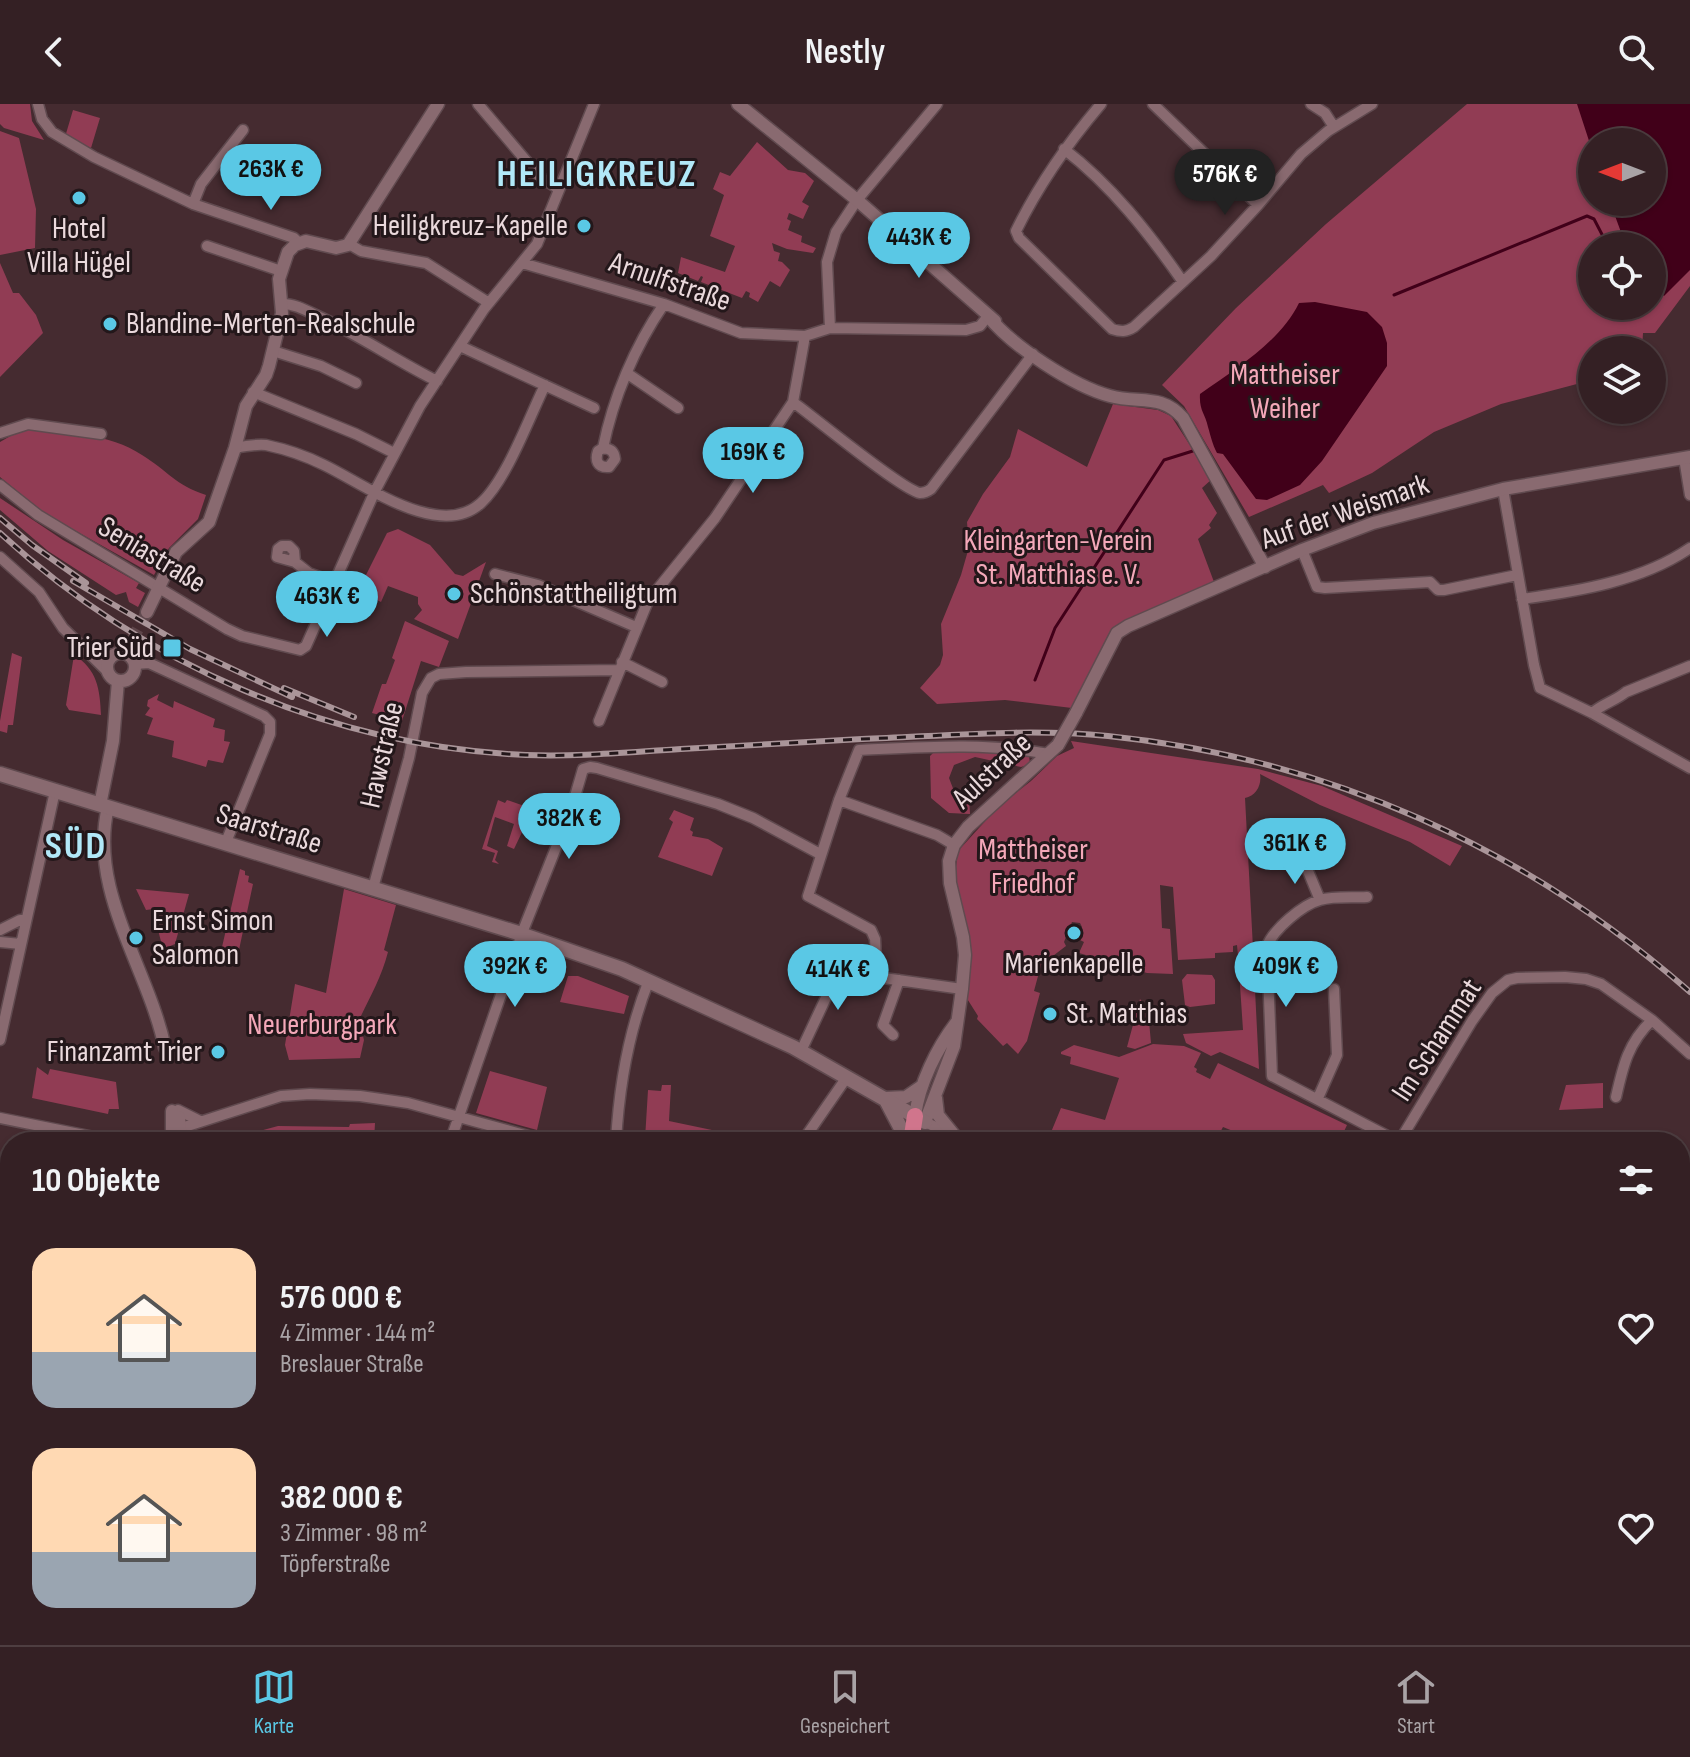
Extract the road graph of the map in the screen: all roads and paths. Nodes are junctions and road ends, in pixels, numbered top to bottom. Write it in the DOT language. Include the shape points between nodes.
graph roads {
  1 [pos="38,104"];
  2 [pos="438,104"];
  3 [pos="478,104"];
  4 [pos="594,104"];
  5 [pos="738,104"];
  6 [pos="937,104"];
  7 [pos="1101,104"];
  8 [pos="1153,104"];
  9 [pos="1311,104"];
  10 [pos="1372,104"];
  11 [pos="1334,127"];
  12 [pos="243,130"];
  13 [pos="1064,149"];
  14 [pos="559,189"];
  15 [pos="857,200"];
  16 [pos="193,204"];
  17 [pos="1258,205"];
  18 [pos="299,243"];
  19 [pos="349,244"];
  20 [pos="207,246"];
  21 [pos="522,263"];
  22 [pos="281,271"];
  23 [pos="1183,282"];
  24 [pos="489,303"];
  25 [pos="281,304"];
  26 [pos="664,304"];
  27 [pos="988,316"];
  28 [pos="830,328"];
  29 [pos="805,336"];
  30 [pos="460,346"];
  31 [pos="273,351"];
  32 [pos="1033,354"];
  33 [pos="628,374"];
  34 [pos="437,381"];
  35 [pos="356,383"];
  36 [pos="545,385"];
  37 [pos="253,392"];
  38 [pos="793,402"];
  39 [pos="594,408"];
  40 [pos="678,408"];
  41 [pos="0,433"];
  42 [pos="101,434"];
  43 [pos="235,448"];
  44 [pos="603,448"];
  45 [pos="394,453"];
  46 [pos="1687,458"];
  47 [pos="0,485"];
  48 [pos="1503,489"];
  49 [pos="375,491"];
  50 [pos="1690,495"];
  51 [pos="1690,548"];
  52 [pos="1302,550"];
  53 [pos="0,557"];
  54 [pos="295,562"];
  55 [pos="1265,567"];
  56 [pos="495,574"];
  57 [pos="1517,575"];
  58 [pos="334,582"];
  59 [pos="158,588"];
  60 [pos="1522,599"];
  61 [pos="147,612"];
  62 [pos="636,627"];
  63 [pos="132,640"];
  64 [pos="125,654"];
  65 [pos="135,664"];
  66 [pos="109,665"];
  67 [pos="620,666"];
  68 [pos="1690,666"];
  69 [pos="118,681"];
  70 [pos="662,682"];
  71 [pos="1592,713"];
  72 [pos="599,721"];
  73 [pos="1053,750"];
  74 [pos="1690,768"];
  75 [pos="0,774"];
  76 [pos="55,791"];
  77 [pos="839,800"];
  78 [pos="104,806"];
  79 [pos="226,842"];
  80 [pos="954,845"];
  81 [pos="820,854"];
  82 [pos="1303,859"];
  83 [pos="373,888"];
  84 [pos="1367,897"];
  85 [pos="1320,900"];
  86 [pos="26,920"];
  87 [pos="0,930"];
  88 [pos="522,935"];
  89 [pos="0,942"];
  90 [pos="21,944"];
  91 [pos="877,976"];
  92 [pos="649,980"];
  93 [pos="899,980"];
  94 [pos="962,989"];
  95 [pos="1334,989"];
  96 [pos="1652,1020"];
  97 [pos="956,1023"];
  98 [pos="893,1035"];
  99 [pos="0,1040"];
  100 [pos="165,1048"];
  101 [pos="801,1051"];
  102 [pos="1690,1054"];
  103 [pos="847,1077"];
  104 [pos="924,1084"];
  105 [pos="936,1092"];
  106 [pos="1616,1097"];
  107 [pos="885,1098"];
  108 [pos="1318,1098"];
  109 [pos="175,1110"];
  110 [pos="0,1118"];
  111 [pos="459,1118"];
  112 [pos="920,1119"];
  113 [pos="200,1121"];
  114 [pos="65,1132"];
  115 [pos="174,1132"];
  116 [pos="181,1132"];
  117 [pos="454,1132"];
  118 [pos="512,1132"];
  119 [pos="617,1132"];
  120 [pos="809,1132"];
  121 [pos="904,1132"];
  122 [pos="914,1132"];
  123 [pos="921,1132"];
  124 [pos="947,1132"];
  125 [pos="955,1132"];
  126 [pos="1381,1132"];
  127 [pos="1405,1132"];
  1 -- 16 [label="street" via="47,126 62,139"];
  2 -- 19 [label="street"];
  3 -- 14 [label="street" via="539,176"];
  4 -- 14 [label="street"];
  5 -- 15 [label="street"];
  6 -- 15 [label="street"];
  7 -- 13 [label="street"];
  8 -- 17 [label="street"];
  9 -- 11 [label="street"];
  10 -- 11 [label="street"];
  11 -- 17 [label="street" via="1301,154"];
  12 -- 16 [label="street" via="205,178"];
  13 -- 23 [label="street" via="1128,209"];
  13 -- 23 [label="street" via="1035,193 1016,231 1019,238 1119,332 1134,327"];
  14 -- 21 [label="street" via="537,244"];
  15 -- 27 [label="street"];
  15 -- 28 [label="street" via="831,247 826,284"];
  16 -- 18 [label="street"];
  17 -- 23 [label="street"];
  18 -- 19 [label="street" via="336,248"];
  18 -- 22 [label="street" via="288,252"];
  19 -- 24 [label="street" via="426,263"];
  20 -- 22 [label="street"];
  21 -- 24 [label="street"];
  21 -- 26 [label="street, Arnulfstraße"];
  22 -- 25 [label="street"];
  24 -- 30 [label="street"];
  25 -- 31 [label="street"];
  25 -- 34 [label="street" via="359,336"];
  26 -- 29 [label="street, Arnulfstraße" via="732,331"];
  26 -- 33 [label="street"];
  27 -- 28 [label="street, Arnulfstraße" via="980,326 966,330"];
  27 -- 32 [label="street"];
  28 -- 29 [label="street, Arnulfstraße"];
  29 -- 38 [label="street"];
  30 -- 34 [label="street"];
  30 -- 36 [label="street"];
  31 -- 35 [label="street"];
  31 -- 37 [label="street" via="266,375"];
  32 -- 38 [label="street" via="925,493 895,479"];
  32 -- 55 [label="street" via="1095,391 1173,407"];
  33 -- 40 [label="street"];
  33 -- 44 [label="street"];
  34 -- 45 [label="street"];
  36 -- 39 [label="street"];
  36 -- 49 [label="street" via="501,476 475,508 432,515"];
  37 -- 43 [label="street"];
  37 -- 45 [label="street"];
  38 -- 62 [label="street" via="715,518 648,601"];
  41 -- 42 [label="street" via="28,424"];
  43 -- 49 [label="street" via="264,445 300,455"];
  43 -- 59 [label="street" via="209,522 176,552"];
  45 -- 49 [label="street"];
  46 -- 48 [label="street, Auf der Weismark"];
  46 -- 50 [label="street"];
  47 -- 59 [label="street, Seniastraße" via="38,515"];
  48 -- 52 [label="street, Auf der Weismark" via="1373,523"];
  48 -- 57 [label="street"];
  49 -- 58 [label="street"];
  51 -- 60 [label="street" via="1627,577"];
  52 -- 55 [label="street, Auf der Weismark"];
  52 -- 57 [label="street" via="1317,587 1325,588 1430,582 1444,590"];
  53 -- 66 [label="street" via="39,592 63,628"];
  54 -- 58 [label="street"];
  55 -- 73 [label="street, Auf der Weismark, bridge" via="1117,633"];
  56 -- 62 [label="street" via="538,585"];
  57 -- 60 [label="street"];
  58 -- 59 [label="street, Seniastraße" via="300,650 242,636"];
  59 -- 61 [label="street"];
  60 -- 71 [label="street" via="1540,688"];
  62 -- 67 [label="street"];
  63 -- 64 [label="street"];
  64 -- 65 [label="street"];
  64 -- 66 [label="street" via="117,654"];
  65 -- 69 [label="street" via="131,677"];
  65 -- 79 [label="street" via="149,663 270,722 270,734"];
  66 -- 69 [label="street"];
  67 -- 70 [label="street"];
  67 -- 72 [label="street"];
  67 -- 83 [label="street, Hawstraße" via="431,678 422,693"];
  68 -- 71 [label="street" via="1607,701"];
  69 -- 78 [label="street"];
  71 -- 74 [label="street"];
  73 -- 77 [label="street" via="859,750"];
  73 -- 80 [label="street, Aulstraße"];
  75 -- 76 [label="main road, Saarstraße"];
  76 -- 78 [label="main road, Saarstraße"];
  76 -- 86 [label="street"];
  77 -- 80 [label="street"];
  77 -- 81 [label="street"];
  78 -- 79 [label="main road, Saarstraße"];
  78 -- 100 [label="street" via="107,884 153,1001"];
  79 -- 83 [label="main road, Saarstraße"];
  80 -- 94 [label="street, Aulstraße" via="950,883 964,946"];
  81 -- 88 [label="street" via="718,804 590,767 583,769"];
  81 -- 91 [label="street" via="808,896 871,930"];
  82 -- 85 [label="street"];
  83 -- 88 [label="main road, Saarstraße"];
  84 -- 85 [label="street, Im Schammat"];
  85 -- 108 [label="street, Im Schammat" via="1282,925 1267,946 1272,1076"];
  86 -- 87 [label="street"];
  86 -- 90 [label="street"];
  88 -- 92 [label="main road, Saarstraße"];
  88 -- 111 [label="street"];
  89 -- 90 [label="street"];
  90 -- 99 [label="street"];
  91 -- 93 [label="street"];
  91 -- 101 [label="street" via="838,978"];
  92 -- 101 [label="main road, Saarstraße"];
  92 -- 119 [label="street" via="621,1078"];
  93 -- 94 [label="street"];
  93 -- 98 [label="street" via="883,1025"];
  94 -- 97 [label="street, Aulstraße"];
  95 -- 108 [label="street" via="1337,1055"];
  96 -- 102 [label="street, Im Schammat"];
  96 -- 106 [label="street" via="1631,1045"];
  96 -- 127 [label="street, Im Schammat" via="1586,979 1508,980 1472,1021"];
  97 -- 104 [label="street, Aulstraße"];
  97 -- 105 [label="street, Aulstraße" via="954,1046"];
  101 -- 103 [label="main road, Saarstraße"];
  103 -- 107 [label="main road, Saarstraße"];
  103 -- 120 [label="street"];
  104 -- 107 [label="street" via="906,1097"];
  104 -- 112 [label="street, Aulstraße"];
  105 -- 112 [label="street, Aulstraße"];
  105 -- 125 [label="street" via="938,1115"];
  107 -- 112 [label="main road, Saarstraße"];
  107 -- 121 [label="main road"];
  108 -- 126 [label="street, Im Schammat"];
  109 -- 113 [label="street"];
  109 -- 115 [label="street"];
  110 -- 114 [label="street"];
  111 -- 113 [label="street" via="408,1103 310,1094 281,1096"];
  111 -- 117 [label="street"];
  111 -- 118 [label="street"];
  112 -- 122 [label="main road"];
  112 -- 123 [label="main road"];
  112 -- 124 [label="street"];
  113 -- 116 [label="street"];
}
